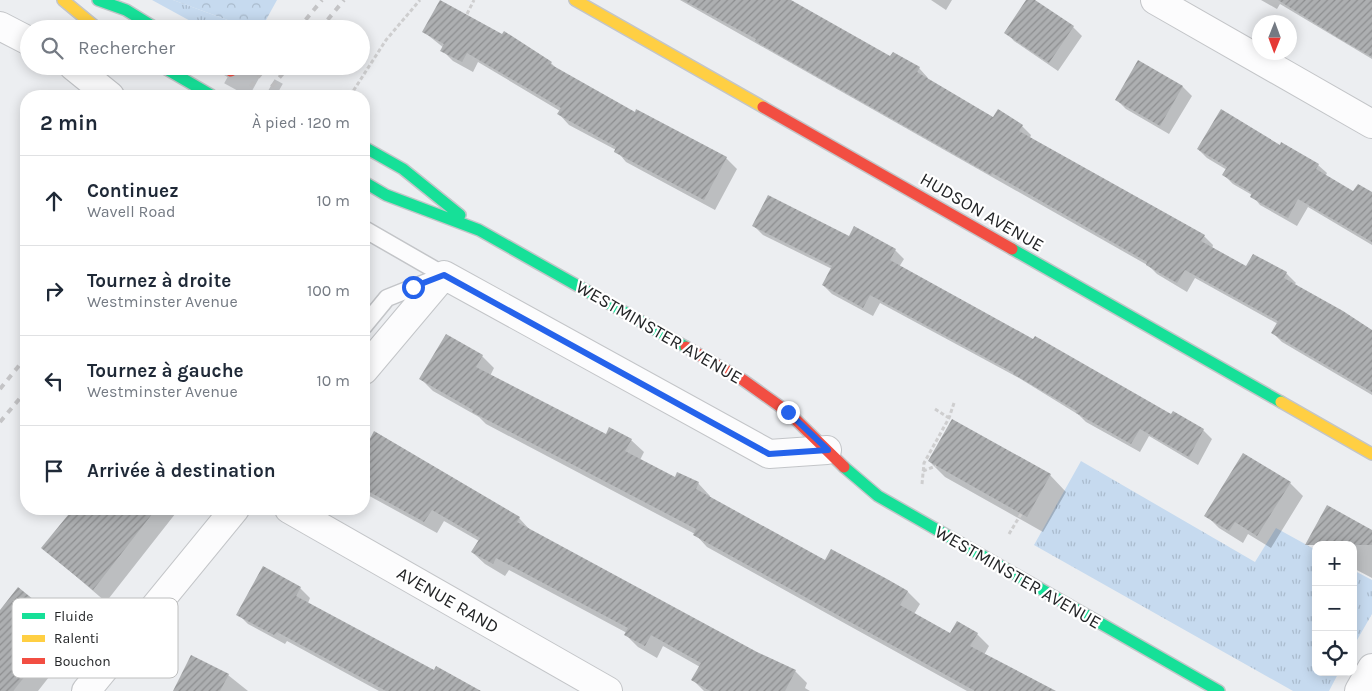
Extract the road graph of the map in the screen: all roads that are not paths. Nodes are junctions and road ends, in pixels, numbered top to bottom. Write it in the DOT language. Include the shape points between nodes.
graph roads {
  1 [pos="62,0"];
  2 [pos="98,0"];
  3 [pos="575,0"];
  4 [pos="1155,0"];
  5 [pos="87,20"];
  6 [pos="142,20"];
  7 [pos="1,28"];
  8 [pos="20,37"];
  9 [pos="84,75"];
  10 [pos="176,75"];
  11 [pos="103,90"];
  12 [pos="202,90"];
  13 [pos="1372,124"];
  14 [pos="370,150"];
  15 [pos="370,186"];
  16 [pos="479,230"];
  17 [pos="370,233"];
  18 [pos="444,275"];
  19 [pos="370,319"];
  20 [pos="370,363"];
  21 [pos="828,450"];
  22 [pos="1372,454"];
  23 [pos="230,515"];
  24 [pos="300,515"];
  25 [pos="162,598"];
  26 [pos="1372,668"];
  27 [pos="97,678"];
  28 [pos="86,691"];
  29 [pos="608,691"];
  30 [pos="1219,691"];
  31 [pos="1359,691"];
  1 -- 5 [label="street"];
  2 -- 6 [label="street"];
  3 -- 22 [label="street, HUDSON AVENUE"];
  4 -- 13 [label="street"];
  7 -- 8 [label="street"];
  9 -- 11 [label="street"];
  10 -- 12 [label="street"];
  14 -- 16 [label="street, WESTMINSTER AVENUE" via="403,169"];
  15 -- 16 [label="street, WESTMINSTER AVENUE" via="386,195"];
  16 -- 21 [label="street, WESTMINSTER AVENUE" via="760,390"];
  17 -- 18 [label="lane"];
  18 -- 19 [label="lane" via="387,298"];
  18 -- 20 [label="street"];
  18 -- 21 [label="street" via="769,454"];
  21 -- 30 [label="street, WESTMINSTER AVENUE" via="866,487 886,501"];
  23 -- 25 [label="street"];
  24 -- 29 [label="street, AVENUE RAND"];
  26 -- 31 [label="street"];
  27 -- 28 [label="street"];
}
